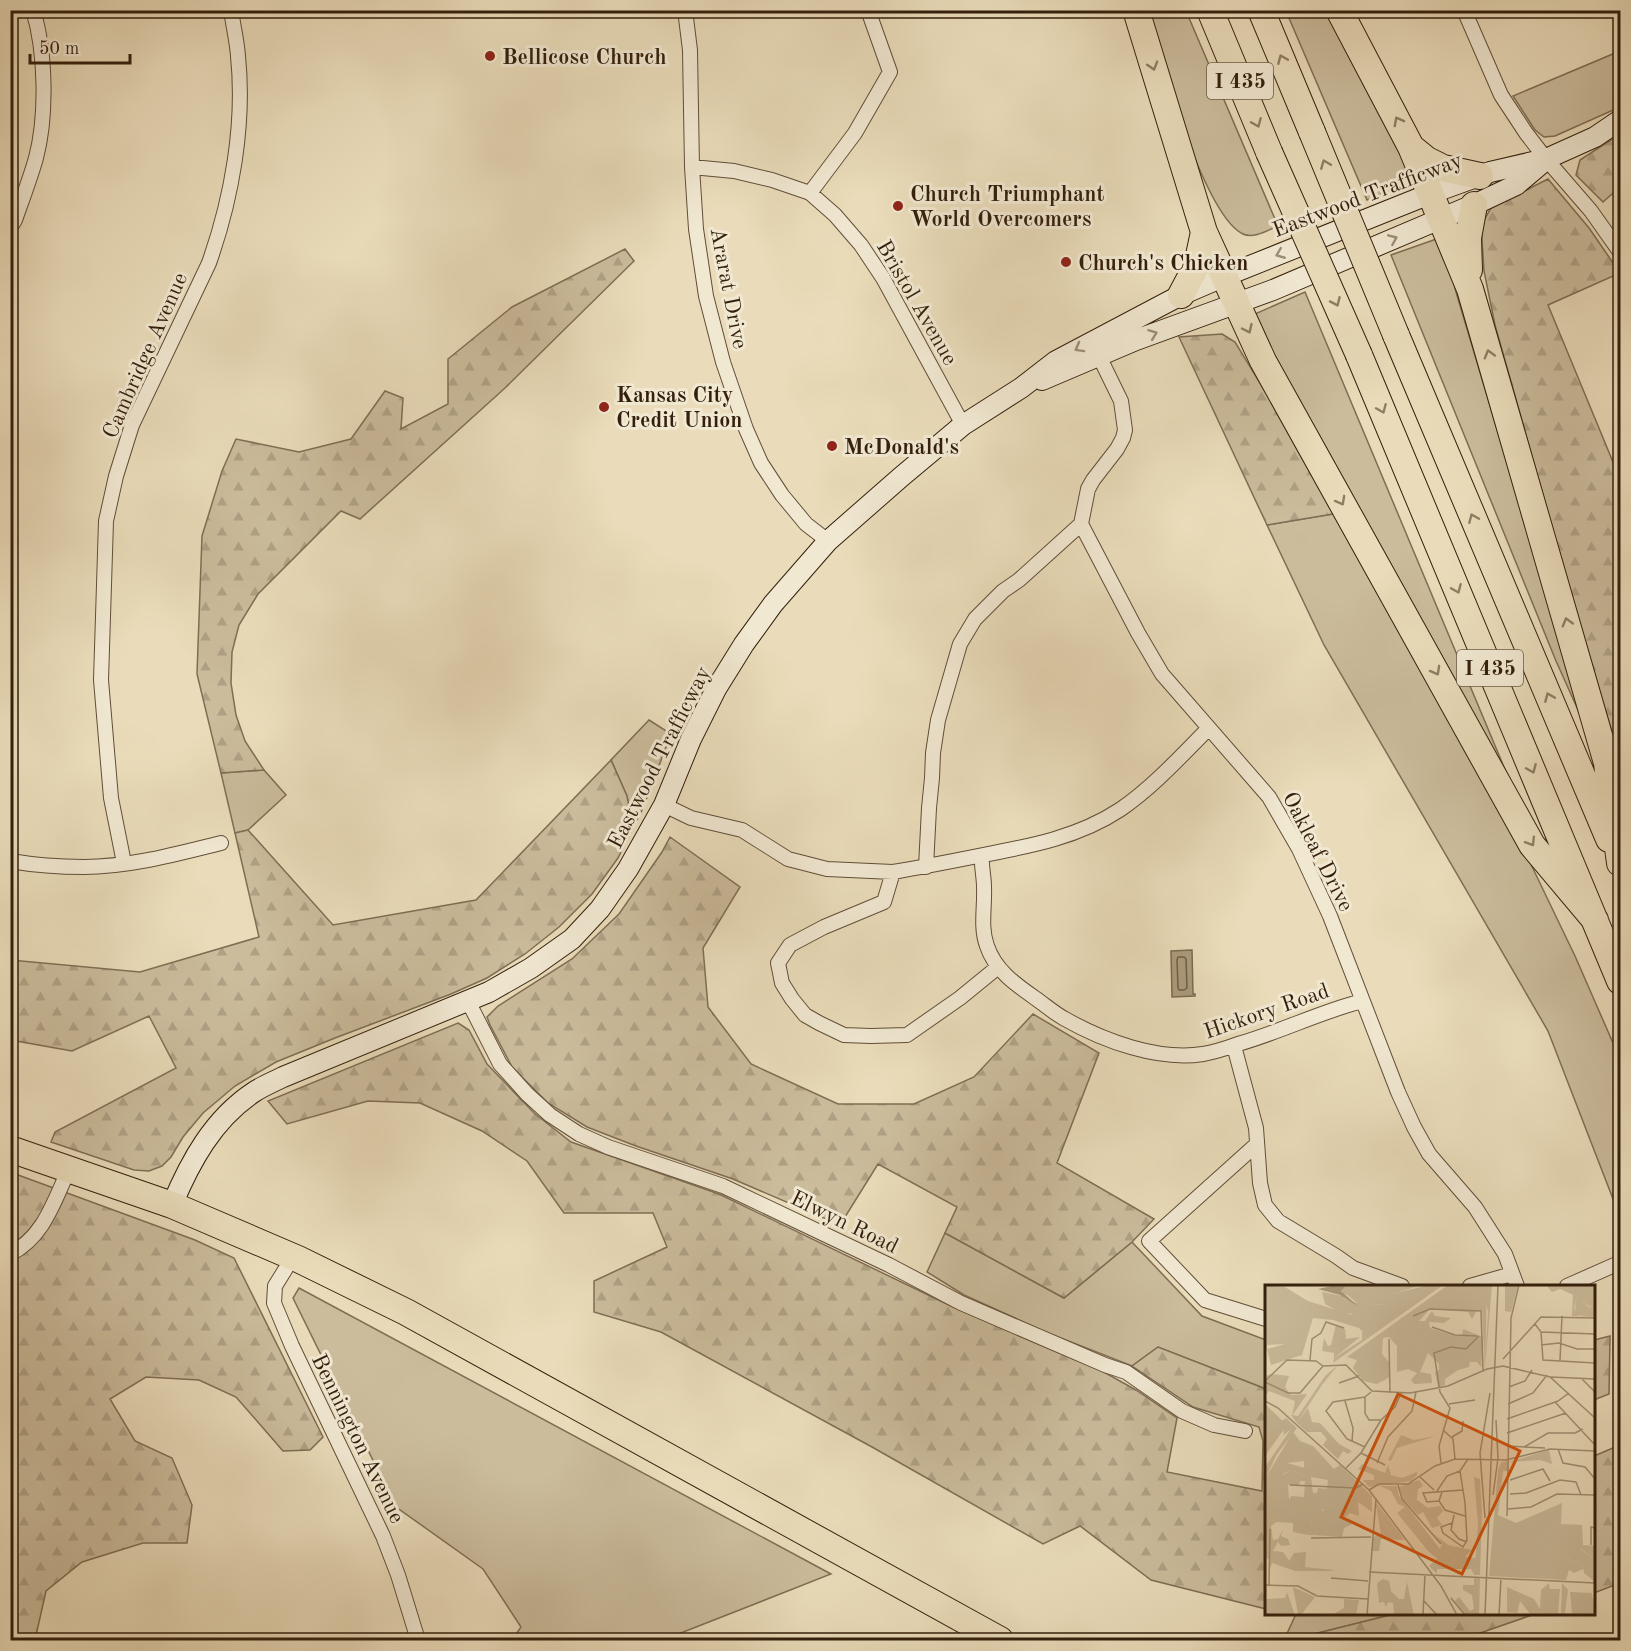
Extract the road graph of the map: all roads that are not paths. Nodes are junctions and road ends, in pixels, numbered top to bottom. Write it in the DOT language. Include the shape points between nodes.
graph roads {
  1 [pos="33,10"];
  2 [pos="231,10"];
  3 [pos="685,10"];
  4 [pos="868,10"];
  5 [pos="1136,10"];
  6 [pos="1210,10"];
  7 [pos="1261,10"];
  8 [pos="1340,10"];
  9 [pos="1466,11"];
  10 [pos="1620,120"];
  11 [pos="1411,147"];
  12 [pos="1546,159"];
  13 [pos="692,167"];
  14 [pos="1480,176"];
  15 [pos="810,193"];
  16 [pos="1432,193"];
  17 [pos="1474,205"];
  18 [pos="1442,219"];
  19 [pos="10,228"];
  20 [pos="1204,232"];
  21 [pos="1620,252"];
  22 [pos="1225,276"];
  23 [pos="1470,289"];
  24 [pos="1181,296"];
  25 [pos="1236,303"];
  26 [pos="1099,356"];
  27 [pos="1021,388"];
  28 [pos="963,425"];
  29 [pos="1082,524"];
  30 [pos="828,541"];
  31 [pos="1209,728"];
  32 [pos="664,805"];
  33 [pos="220,843"];
  34 [pos="982,856"];
  35 [pos="10,861"];
  36 [pos="124,863"];
  37 [pos="1620,865"];
  38 [pos="926,867"];
  39 [pos="893,872"];
  40 [pos="1595,920"];
  41 [pos="998,967"];
  42 [pos="1620,981"];
  43 [pos="468,1001"];
  44 [pos="1362,1001"];
  45 [pos="1234,1046"];
  46 [pos="1257,1144"];
  47 [pos="10,1149"];
  48 [pos="69,1169"];
  49 [pos="172,1206"];
  50 [pos="10,1254"];
  51 [pos="293,1257"];
  52 [pos="1619,1263"];
  53 [pos="1514,1280"];
  54 [pos="1397,1285"];
  55 [pos="1483,1285"];
  56 [pos="1571,1285"];
  57 [pos="1265,1319"];
  58 [pos="1245,1431"];
  59 [pos="418,1641"];
  60 [pos="1000,1641"];
  1 -- 19 [label="street" via="43,63 43,113 36,157"];
  2 -- 36 [label="street, Cambridge Avenue" via="238,56 239,113 233,178 209,263 132,425 106,521 101,680 111,798"];
  3 -- 13 [label="street, Ararat Drive" via="690,50"];
  4 -- 15 [label="street" via="890,72 855,133"];
  5 -- 20 [label="highway, one-way"];
  6 -- 40 [label="highway, I 435, one-way, bridge"];
  37 -- 7 [label="highway, I 435, one-way, bridge"];
  11 -- 8 [label="highway, one-way"];
  9 -- 12 [label="street" via="1501,95"];
  10 -- 12 [label="main road, Eastwood Trafficway" via="1595,137"];
  11 -- 14 [label="highway" via="1443,168"];
  11 -- 16 [label="highway"];
  12 -- 14 [label="main road, Eastwood Trafficway"];
  12 -- 17 [label="main road, Eastwood Trafficway" via="1516,185"];
  12 -- 21 [label="street"];
  13 -- 15 [label="street, Bristol Avenue" via="743,173"];
  13 -- 30 [label="street, Ararat Drive" via="706,296 746,429 761,464 782,495 806,524"];
  14 -- 16 [label="main road, Eastwood Trafficway"];
  15 -- 28 [label="street, Bristol Avenue" via="841,222 878,269"];
  16 -- 18 [label="highway"];
  16 -- 22 [label="main road, Eastwood Trafficway, one-way"];
  17 -- 18 [label="main road, Eastwood Trafficway"];
  17 -- 23 [label="highway" via="1468,238"];
  18 -- 23 [label="highway"];
  25 -- 18 [label="main road, Eastwood Trafficway, one-way"];
  20 -- 22 [label="highway"];
  20 -- 24 [label="highway" via="1197,265"];
  22 -- 24 [label="main road, Eastwood Trafficway"];
  22 -- 25 [label="highway"];
  37 -- 23 [label="highway, one-way" via="1607,763"];
  24 -- 27 [label="main road, Eastwood Trafficway, one-way" via="1056,361"];
  26 -- 25 [label="main road, Eastwood Trafficway, one-way"];
  25 -- 40 [label="highway, one-way" via="1263,361 1532,845"];
  26 -- 27 [label="main road, Eastwood Trafficway"];
  26 -- 29 [label="street" via="1121,401 1125,430 1124,438 1088,489"];
  27 -- 28 [label="main road, Eastwood Trafficway"];
  28 -- 30 [label="main road, Eastwood Trafficway"];
  29 -- 31 [label="street, Oakleaf Drive" via="1162,674"];
  29 -- 38 [label="street" via="1003,591 975,619 960,644 934,742"];
  30 -- 32 [label="main road, Eastwood Trafficway" via="773,603 716,689"];
  31 -- 34 [label="street" via="1148,788 1100,821 1046,842"];
  31 -- 44 [label="street, Oakleaf Drive" via="1269,797 1299,849"];
  32 -- 39 [label="street" via="692,818 742,831 788,859 827,869"];
  32 -- 43 [label="main road, Eastwood Trafficway" via="612,893 572,939 531,968"];
  33 -- 36 [label="street"];
  34 -- 38 [label="street"];
  34 -- 41 [label="street, Hickory Road" via="983,928 986,945"];
  35 -- 36 [label="street" via="85,867"];
  38 -- 39 [label="street"];
  39 -- 41 [label="street" via="884,902 790,945 778,963 782,983 805,1015 844,1035 907,1035"];
  40 -- 42 [label="highway, I 435"];
  41 -- 45 [label="street, Hickory Road" via="1064,1018 1109,1040 1168,1055 1205,1054"];
  43 -- 49 [label="main road, Eastwood Trafficway" via="253,1092 203,1144"];
  43 -- 58 [label="street, Elwyn Road" via="500,1064 550,1115 579,1134 723,1185 961,1303 1126,1372 1182,1411 1214,1425"];
  44 -- 45 [label="street, Hickory Road"];
  44 -- 53 [label="street, Oakleaf Drive" via="1414,1127 1429,1154 1475,1207 1505,1254"];
  45 -- 46 [label="street"];
  46 -- 54 [label="street" via="1265,1205 1278,1221 1353,1268"];
  46 -- 57 [label="street" via="1149,1241 1204,1300"];
  47 -- 48 [label="highway"];
  48 -- 49 [label="highway"];
  48 -- 50 [label="street" via="41,1228"];
  49 -- 51 [label="highway"];
  51 -- 59 [label="street, Bennington Avenue" via="275,1286 273,1303 383,1536"];
  51 -- 60 [label="highway" via="406,1312"];
  52 -- 56 [label="street"];
  53 -- 55 [label="street"];
}
